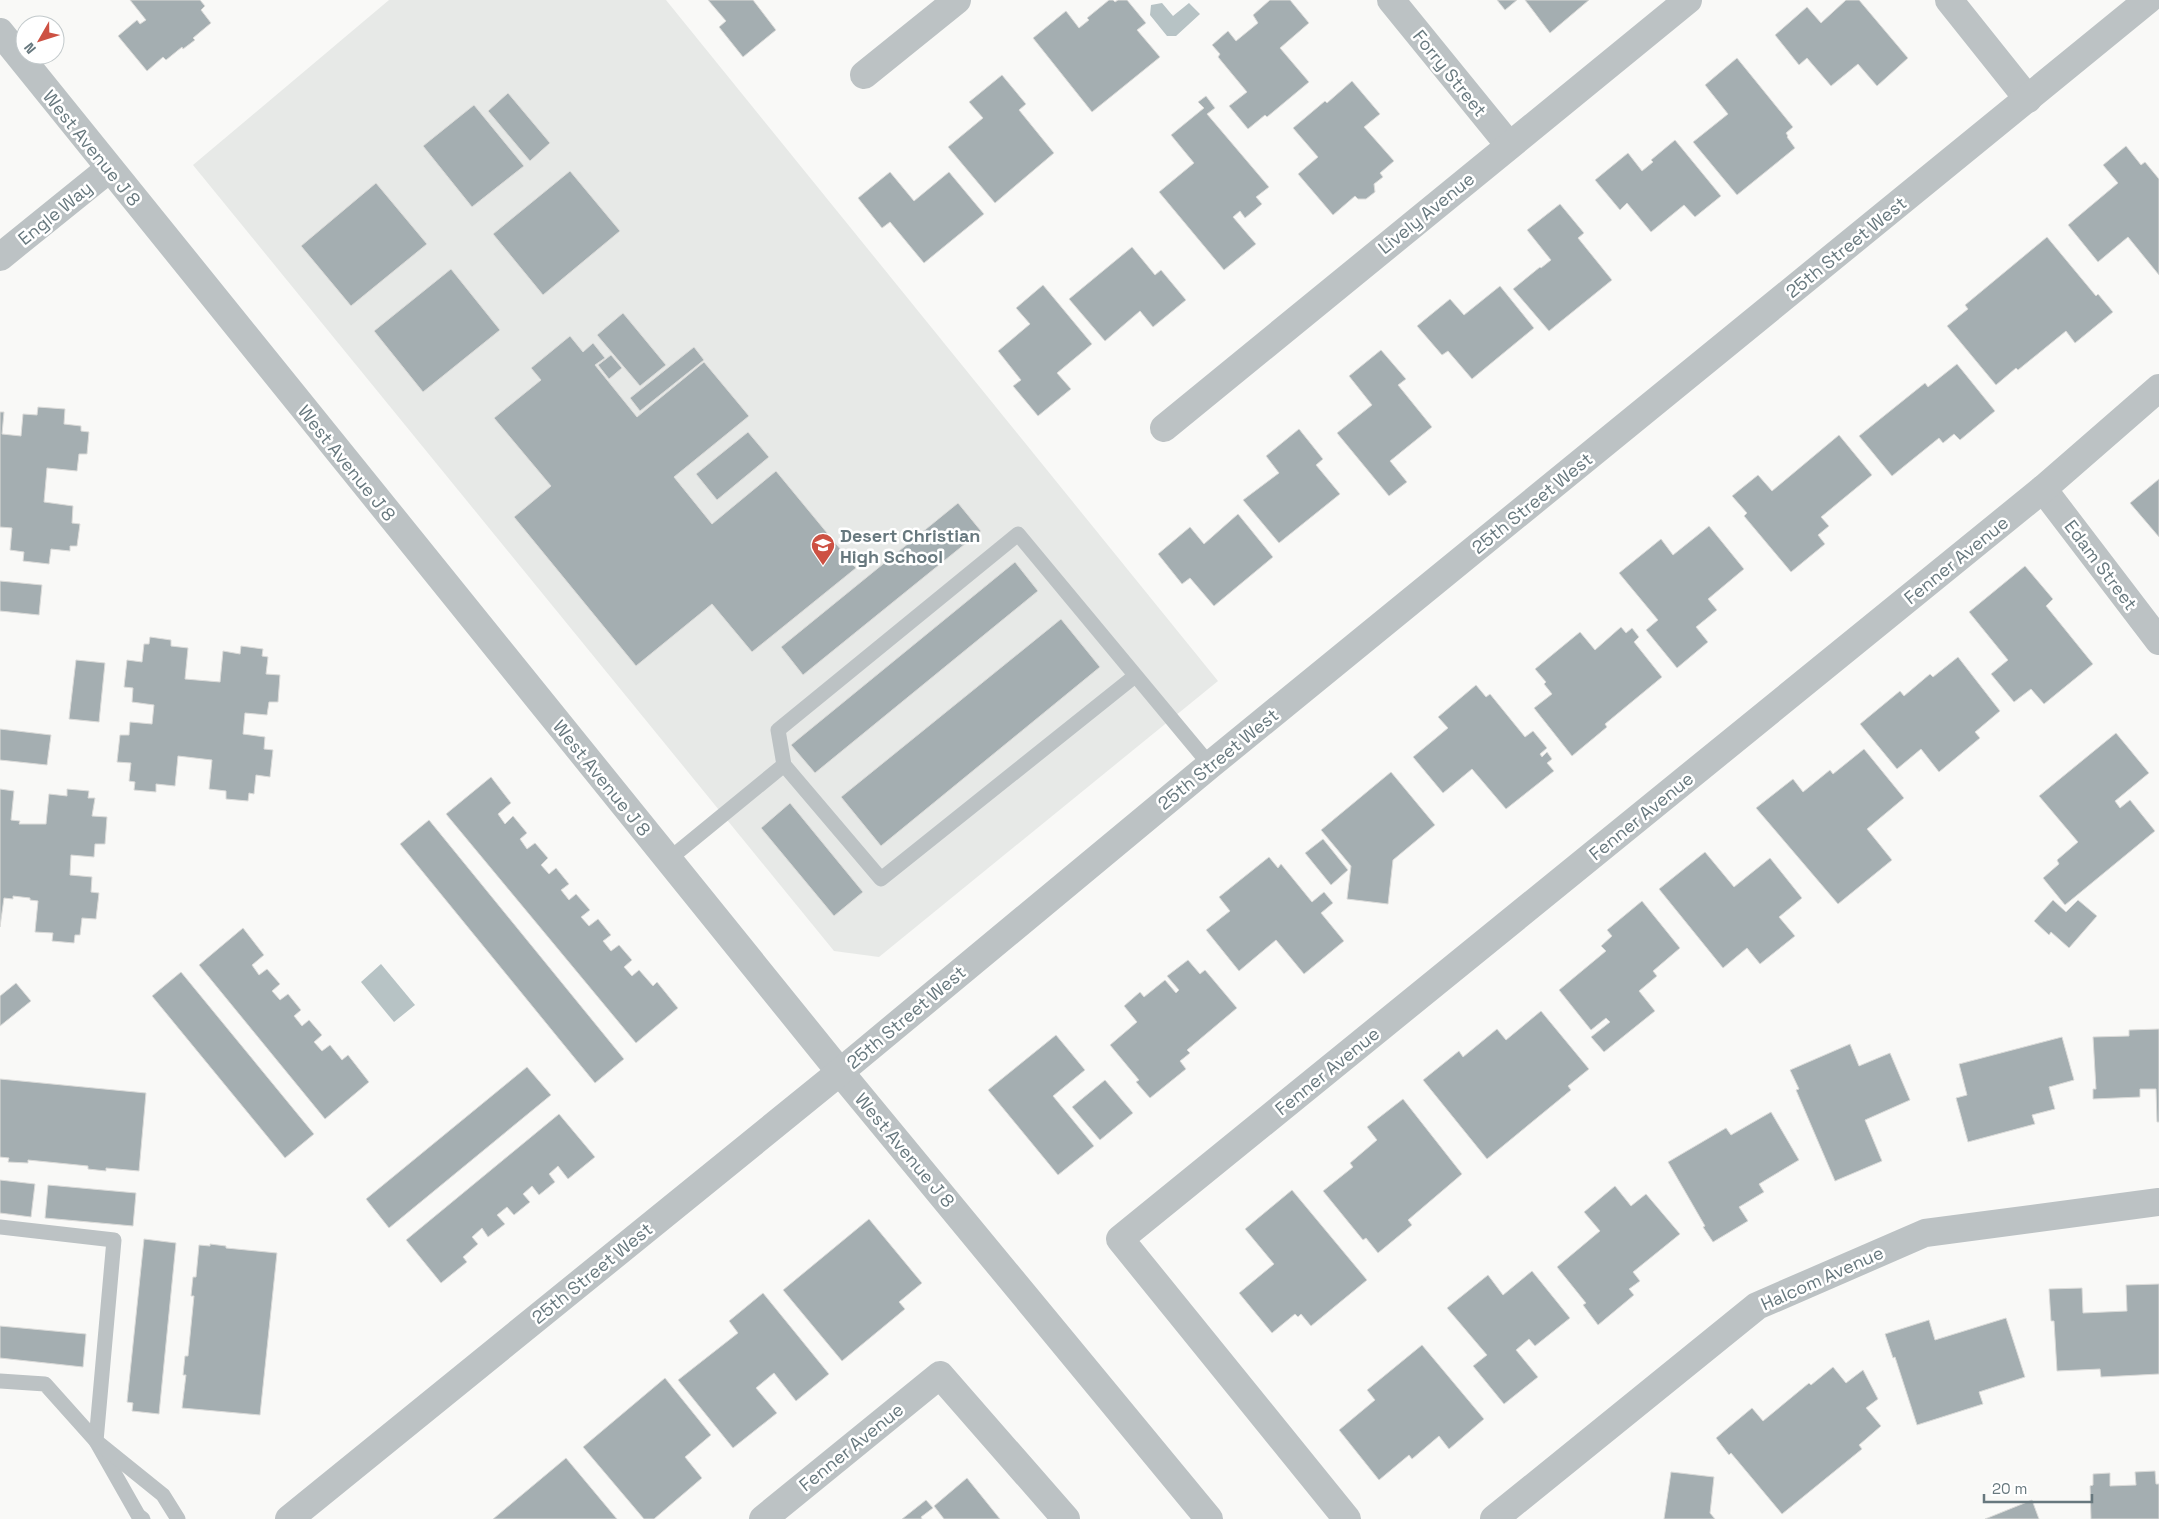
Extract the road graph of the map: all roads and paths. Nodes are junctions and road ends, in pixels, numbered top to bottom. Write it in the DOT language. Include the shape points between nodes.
graph roads {
  1 [pos="957,0"];
  2 [pos="1391,0"];
  3 [pos="1688,0"];
  4 [pos="1949,0"];
  5 [pos="2148,0"];
  6 [pos="0,32"];
  7 [pos="864,75"];
  8 [pos="2028,99"];
  9 [pos="1508,145"];
  10 [pos="109,169"];
  11 [pos="0,257"];
  12 [pos="2159,388"];
  13 [pos="1164,428"];
  14 [pos="2043,489"];
  15 [pos="2159,640"];
  16 [pos="1135,676"];
  17 [pos="1210,765"];
  18 [pos="784,766"];
  19 [pos="668,860"];
  20 [pos="840,1072"];
  21 [pos="2159,1202"];
  22 [pos="0,1227"];
  23 [pos="0,1382"];
  24 [pos="96,1441"];
  25 [pos="143,1519"];
  26 [pos="178,1519"];
  27 [pos="289,1519"];
  28 [pos="763,1519"];
  29 [pos="1066,1519"];
  30 [pos="1209,1519"];
  31 [pos="1347,1519"];
  32 [pos="1494,1519"];
  1 -- 7 [label="street"];
  2 -- 9 [label="street, Forry Street"];
  3 -- 9 [label="street, Lively Avenue"];
  4 -- 8 [label="street"];
  5 -- 8 [label="street, 25th Street West"];
  6 -- 10 [label="street, West Avenue J 8"];
  8 -- 17 [label="street, 25th Street West"];
  9 -- 13 [label="street, Lively Avenue"];
  10 -- 11 [label="street, Engle Way"];
  10 -- 19 [label="street, West Avenue J 8"];
  12 -- 14 [label="street, Fenner Avenue"];
  14 -- 15 [label="street, Edam Street"];
  14 -- 31 [label="street, Fenner Avenue" via="1120,1239"];
  16 -- 17 [label="lane"];
  16 -- 18 [label="lane" via="881,879"];
  16 -- 18 [label="lane" via="1018,534 778,730"];
  17 -- 20 [label="street, 25th Street West"];
  18 -- 19 [label="lane"];
  19 -- 20 [label="street, West Avenue J 8"];
  20 -- 27 [label="street, 25th Street West"];
  20 -- 30 [label="street, West Avenue J 8"];
  21 -- 32 [label="street, Halcom Avenue" via="1925,1233 1757,1306"];
  22 -- 24 [label="lane" via="114,1240"];
  23 -- 24 [label="lane" via="45,1384"];
  24 -- 25 [label="lane"];
  24 -- 26 [label="lane" via="163,1495"];
  28 -- 29 [label="street, Fenner Avenue" via="940,1375"];
}
